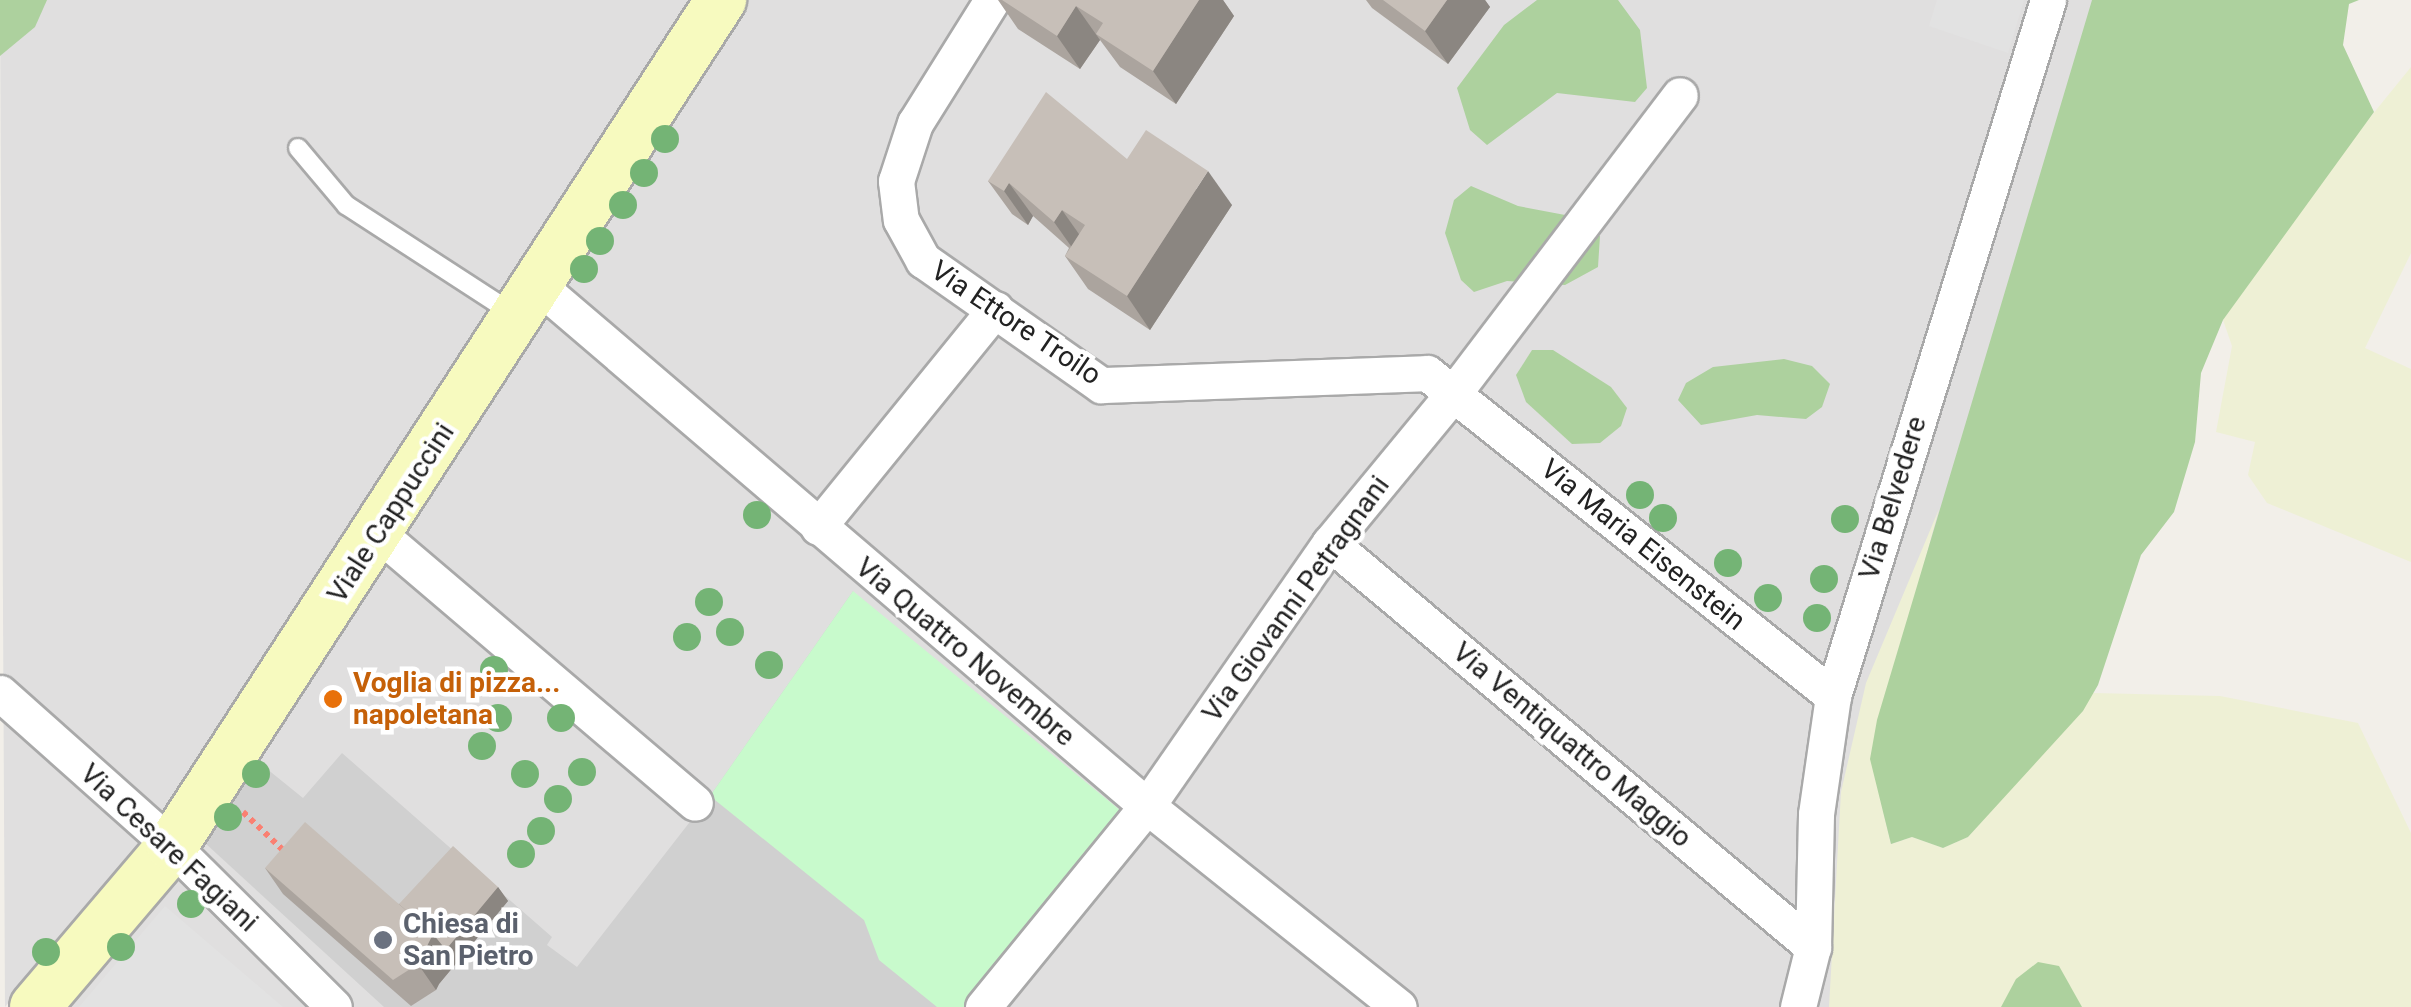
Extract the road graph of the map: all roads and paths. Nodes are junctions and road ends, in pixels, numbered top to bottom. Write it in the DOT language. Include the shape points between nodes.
graph roads {
  1 [pos="992,0"];
  2 [pos="2048,0"];
  3 [pos="706,5"];
  4 [pos="1680,96"];
  5 [pos="298,148"];
  6 [pos="530,302"];
  7 [pos="995,309"];
  8 [pos="1453,394"];
  9 [pos="818,527"];
  10 [pos="378,533"];
  11 [pos="1330,543"];
  12 [pos="0,693"];
  13 [pos="1833,696"];
  14 [pos="694,803"];
  15 [pos="1147,806"];
  16 [pos="260,828"];
  17 [pos="172,846"];
  18 [pos="296,862"];
  19 [pos="1813,947"];
  20 [pos="35,1007"];
  21 [pos="334,1007"];
  22 [pos="983,1007"];
  23 [pos="1399,1007"];
  24 [pos="1798,1007"];
  1 -- 7 [label="street, Via Ettore Troilo" via="915,123 896,182 901,220 923,260"];
  2 -- 13 [label="street, Via Belvedere"];
  3 -- 6 [label="street, Viale Cappuccini"];
  4 -- 8 [label="street, Via Giovanni Petragnani"];
  5 -- 6 [label="lane" via="346,206"];
  6 -- 9 [label="street, Via Quattro Novembre"];
  6 -- 10 [label="street, Viale Cappuccini"];
  7 -- 8 [label="street, Via Ettore Troilo" via="1100,385 1427,373"];
  7 -- 9 [label="street"];
  8 -- 11 [label="street, Via Giovanni Petragnani"];
  8 -- 13 [label="street, Via Maria Eisenstein"];
  9 -- 15 [label="street, Via Quattro Novembre"];
  10 -- 14 [label="street"];
  10 -- 17 [label="street, Viale Cappuccini"];
  11 -- 15 [label="street, Via Giovanni Petragnani"];
  11 -- 19 [label="street, Via Ventiquattro Maggio"];
  12 -- 17 [label="street, Via Cesare Fagiani"];
  13 -- 19 [label="street, Via Belvedere" via="1816,814"];
  15 -- 22 [label="street, Via Giovanni Petragnani"];
  15 -- 23 [label="street, Via Quattro Novembre"];
  16 -- 18 [label="path"];
  17 -- 20 [label="street, Viale Cappuccini"];
  17 -- 21 [label="street, Via Cesare Fagiani"];
  19 -- 24 [label="street, Via Belvedere"];
}
